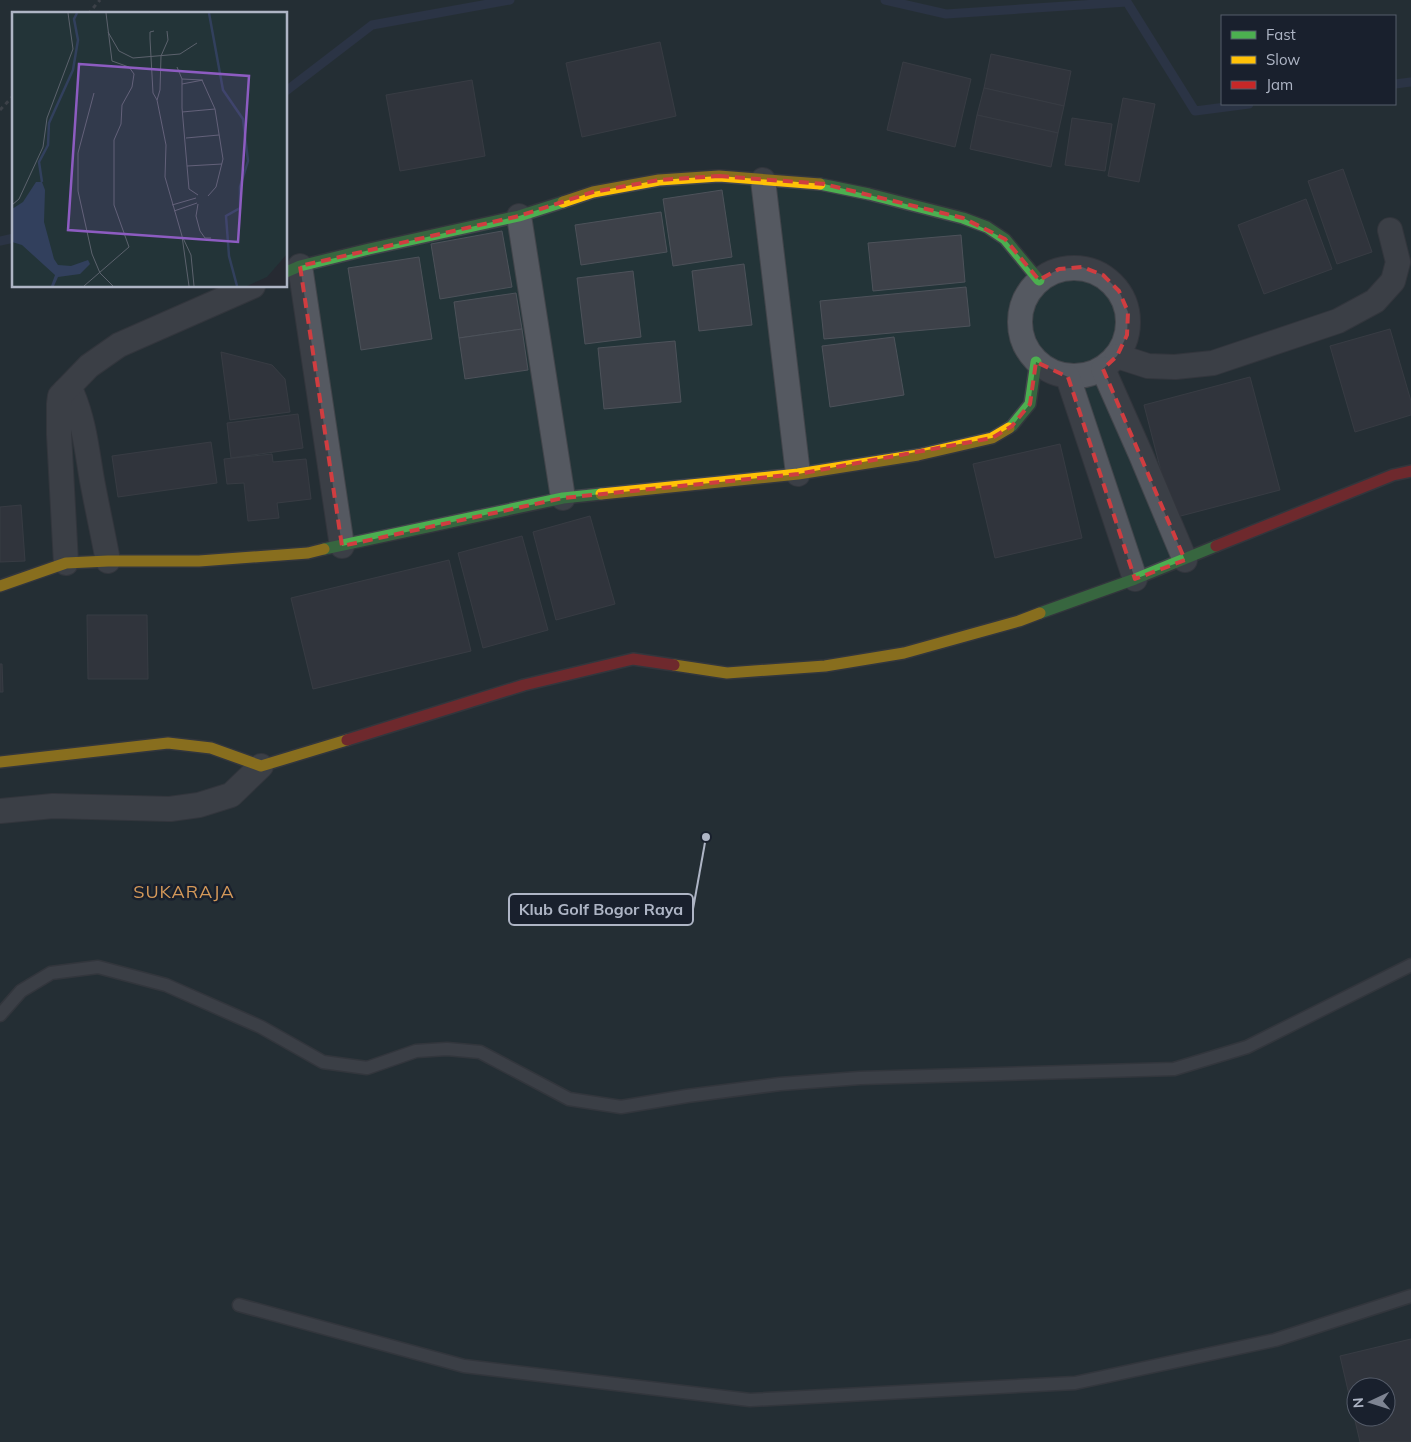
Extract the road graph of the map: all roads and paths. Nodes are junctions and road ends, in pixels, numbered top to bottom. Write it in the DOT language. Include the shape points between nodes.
graph roads {
  1 [pos="100,0"];
  2 [pos="90,12"];
  3 [pos="12,97"];
  4 [pos="0,110"];
  5 [pos="763,180"];
  6 [pos="519,216"];
  7 [pos="1390,230"];
  8 [pos="293,269"];
  9 [pos="1039,280"];
  10 [pos="248,288"];
  11 [pos="1036,362"];
  12 [pos="1110,362"];
  13 [pos="1068,377"];
  14 [pos="65,391"];
  15 [pos="1411,458"];
  16 [pos="1402,473"];
  17 [pos="798,474"];
  18 [pos="563,498"];
  19 [pos="342,546"];
  20 [pos="1185,560"];
  21 [pos="108,561"];
  22 [pos="66,563"];
  23 [pos="1135,580"];
  24 [pos="0,586"];
  25 [pos="0,762"];
  26 [pos="261,766"];
  27 [pos="0,811"];
  28 [pos="1411,965"];
  29 [pos="0,1015"];
  30 [pos="1411,1296"];
  31 [pos="239,1305"];
  1 -- 2 [label="path"];
  3 -- 4 [label="path"];
  5 -- 6 [label="street" via="719,176 659,180 593,192"];
  5 -- 9 [label="street" via="824,184 963,218 987,227 1005,239"];
  5 -- 17 [label="street"];
  6 -- 8 [label="street" via="369,248"];
  6 -- 18 [label="street"];
  7 -- 12 [label="street" via="1398,262 1393,281 1375,301 1338,321 1213,363 1175,367"];
  8 -- 19 [label="street"];
  9 -- 11 [label="street" via="1025,298 1019,320 1023,343"];
  9 -- 12 [label="street" via="1059,269 1082,268 1103,275 1119,291 1128,312 1127,335"];
  10 -- 14 [label="street" via="118,345"];
  11 -- 13 [label="street" via="1051,372"];
  11 -- 17 [label="street" via="1030,404 1012,426 992,438 918,455"];
  12 -- 13 [label="street"];
  12 -- 20 [label="street" via="1141,454"];
  13 -- 23 [label="street"];
  14 -- 21 [label="street" via="72,393 83,427"];
  14 -- 22 [label="street" via="58,404 58,434"];
  15 -- 16 [label="street"];
  16 -- 20 [label="street"];
  17 -- 18 [label="street"];
  18 -- 19 [label="street"];
  19 -- 21 [label="street" via="199,561"];
  20 -- 23 [label="street"];
  21 -- 22 [label="street"];
  22 -- 24 [label="street"];
  23 -- 26 [label="street" via="1020,621 904,653 825,666 727,673 633,658 524,685"];
  25 -- 26 [label="street" via="168,743 211,748"];
  26 -- 27 [label="street" via="231,795 199,805 170,809 52,806"];
  28 -- 29 [label="lane" via="1247,1047 1174,1069 860,1078 780,1084 621,1107 569,1099 480,1052 416,1051 367,1068 323,1062 261,1027 166,985 98,967 51,973 20,991"];
  30 -- 31 [label="lane" via="1275,1340 1075,1383 750,1400 464,1366"];
}
